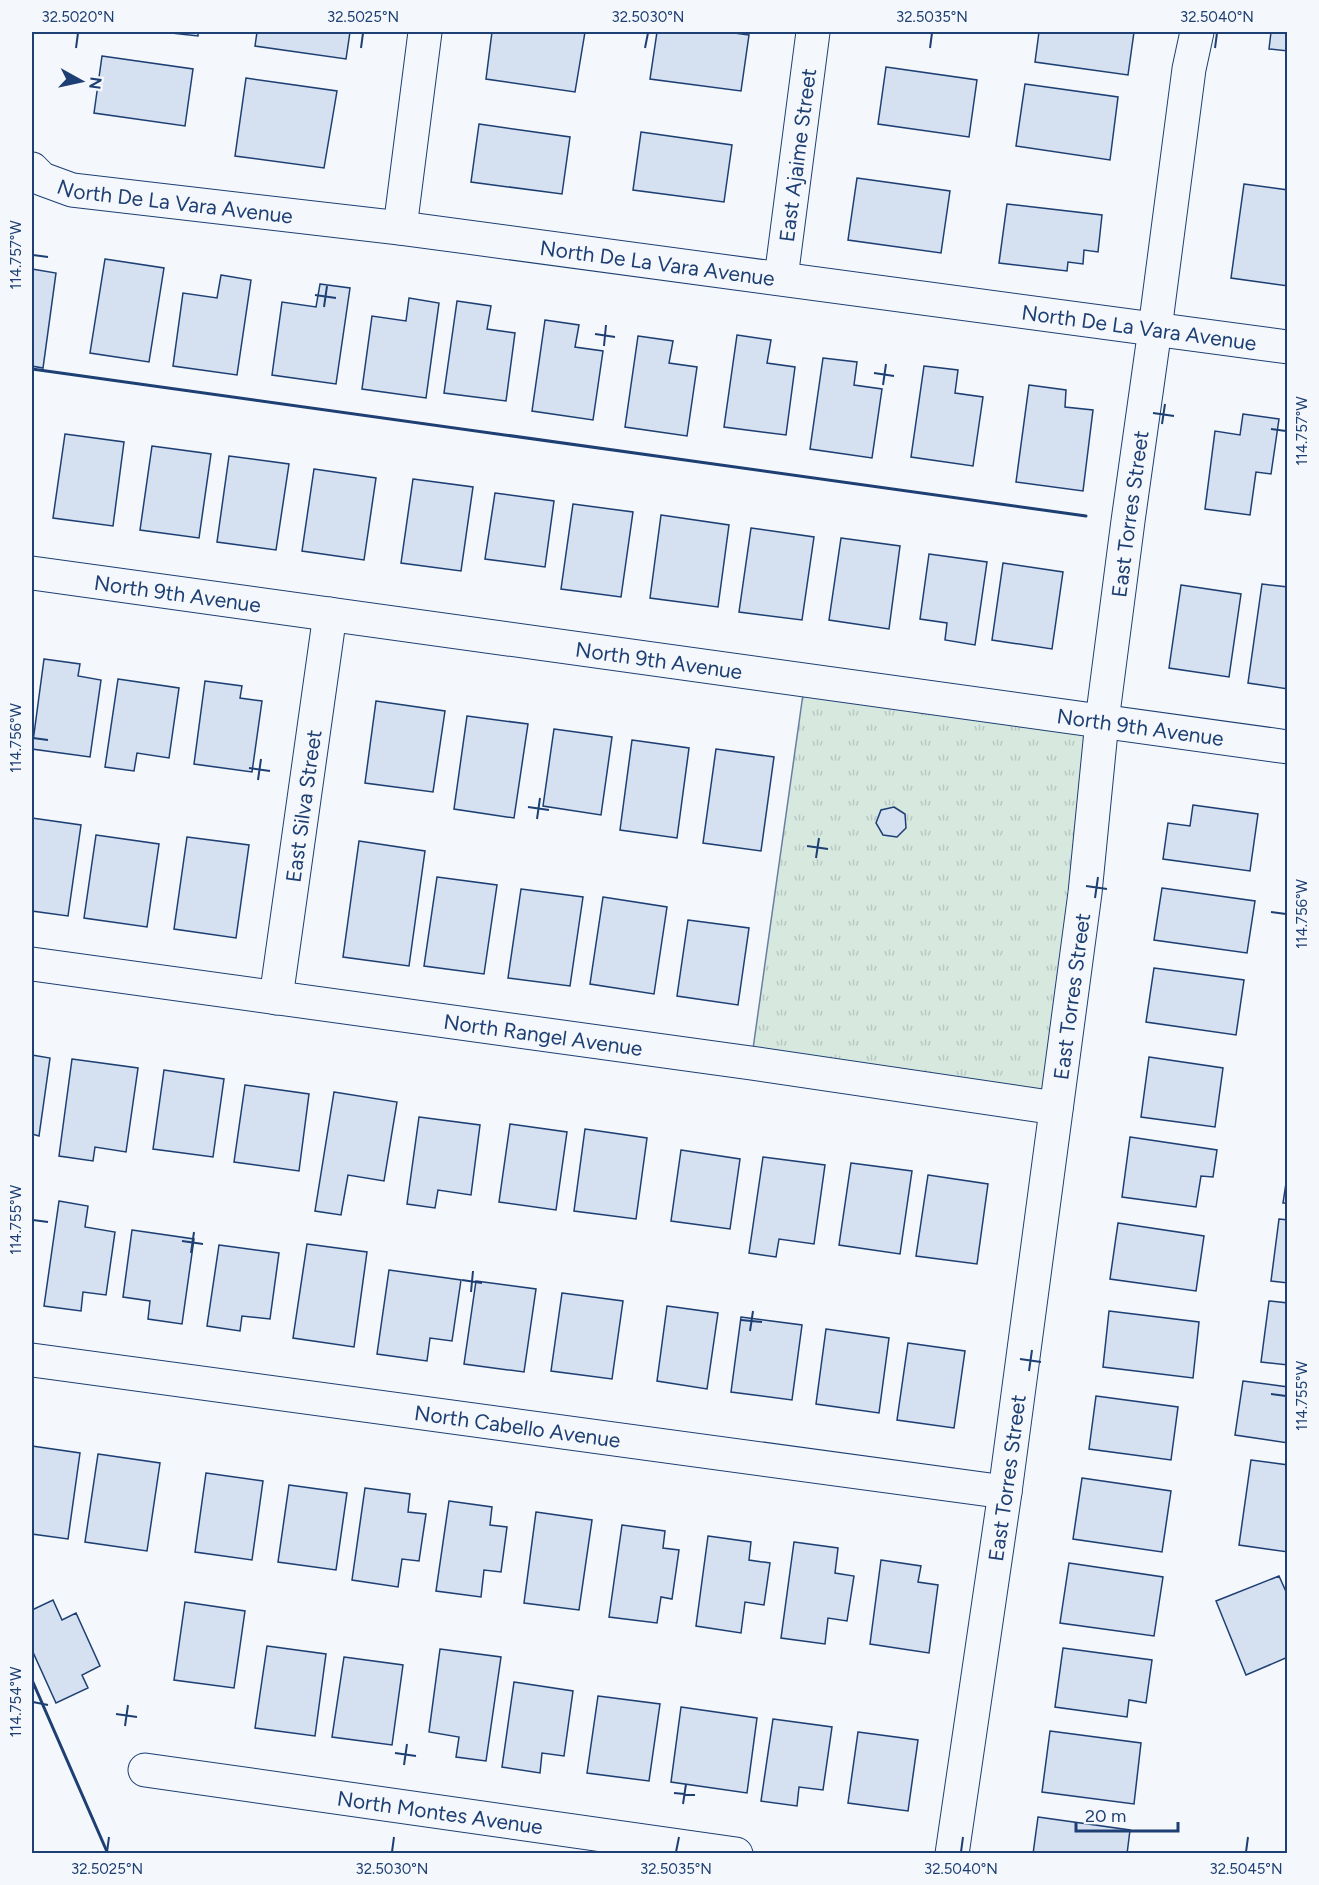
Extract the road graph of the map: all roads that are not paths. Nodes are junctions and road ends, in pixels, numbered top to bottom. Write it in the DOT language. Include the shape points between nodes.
graph roads {
  1 [pos="425,32"];
  2 [pos="813,32"];
  3 [pos="1197,32"];
  4 [pos="32,169"];
  5 [pos="400,228"];
  6 [pos="781,278"];
  7 [pos="1155,329"];
  8 [pos="1287,346"];
  9 [pos="32,573"];
  10 [pos="330,614"];
  11 [pos="1102,721"];
  12 [pos="1287,747"];
  13 [pos="32,964"];
  14 [pos="276,998"];
  15 [pos="1056,1108"];
  16 [pos="32,1360"];
  17 [pos="1005,1492"];
  18 [pos="145,1770"];
  19 [pos="736,1854"];
  20 [pos="952,1854"];
  1 -- 5 [label="street"];
  2 -- 6 [label="street, East Ajaime Street"];
  3 -- 7 [label="street, East Torres Street"];
  4 -- 5 [label="street, North De La Vara Avenue" via="42,179 72,190"];
  5 -- 6 [label="street, North De La Vara Avenue"];
  6 -- 7 [label="street, North De La Vara Avenue"];
  7 -- 8 [label="street, North De La Vara Avenue"];
  7 -- 11 [label="street, East Torres Street"];
  9 -- 10 [label="street, North 9th Avenue"];
  10 -- 11 [label="street, North 9th Avenue"];
  10 -- 14 [label="street, East Silva Street"];
  11 -- 12 [label="street, North 9th Avenue"];
  11 -- 15 [label="street, East Torres Street"];
  13 -- 14 [label="street, North Rangel Avenue"];
  14 -- 15 [label="street, North Rangel Avenue"];
  15 -- 17 [label="street, East Torres Street"];
  16 -- 17 [label="street, North Cabello Avenue"];
  17 -- 20 [label="street, East Torres Street"];
  18 -- 19 [label="street, North Montes Avenue"];
}
